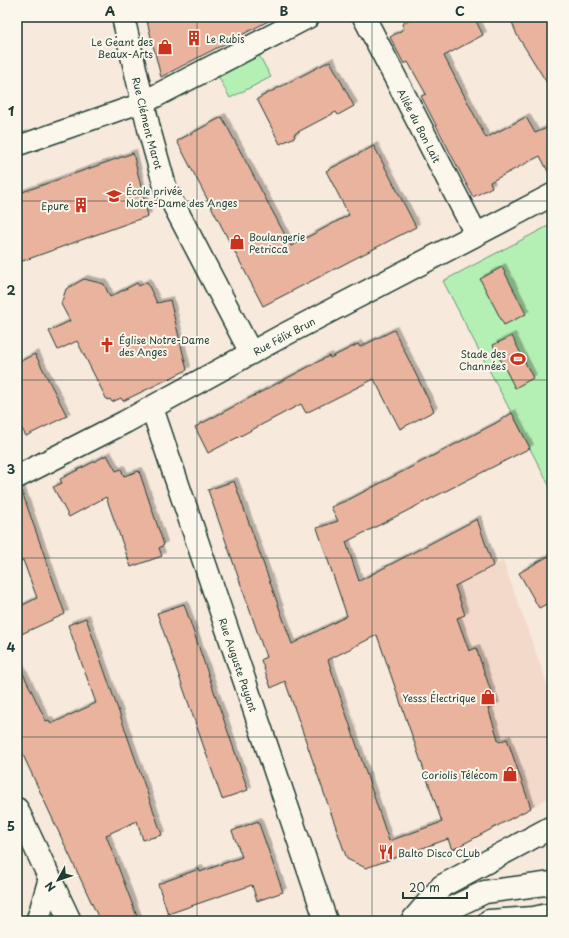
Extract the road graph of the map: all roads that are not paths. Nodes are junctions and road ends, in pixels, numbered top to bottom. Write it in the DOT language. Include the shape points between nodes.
graph roads {
  1 [pos="123,17"];
  2 [pos="364,17"];
  3 [pos="301,19"];
  4 [pos="144,102"];
  5 [pos="17,146"];
  6 [pos="552,195"];
  7 [pos="476,234"];
  8 [pos="251,353"];
  9 [pos="152,408"];
  10 [pos="17,477"];
  11 [pos="17,809"];
  12 [pos="552,827"];
  13 [pos="50,878"];
  14 [pos="552,883"];
  15 [pos="552,914"];
  16 [pos="37,921"];
  17 [pos="70,921"];
  18 [pos="326,921"];
  19 [pos="412,921"];
  20 [pos="424,921"];
  21 [pos="489,921"];
  1 -- 4 [label="street, Rue Clément Marot"];
  2 -- 7 [label="street, Allée du Bon Lait"];
  3 -- 4 [label="street"];
  4 -- 5 [label="street"];
  4 -- 8 [label="street, Rue Clément Marot" via="166,190"];
  6 -- 7 [label="street, Rue Félix Brun"];
  7 -- 8 [label="street, Rue Félix Brun"];
  8 -- 9 [label="street, Rue Félix Brun"];
  9 -- 10 [label="street, Rue Félix Brun"];
  9 -- 18 [label="street, Rue Auguste Payant"];
  11 -- 13 [label="street"];
  12 -- 19 [label="street" via="442,886"];
  13 -- 16 [label="street"];
  13 -- 17 [label="street"];
  14 -- 20 [label="street" via="485,892"];
  15 -- 21 [label="street"];
}
